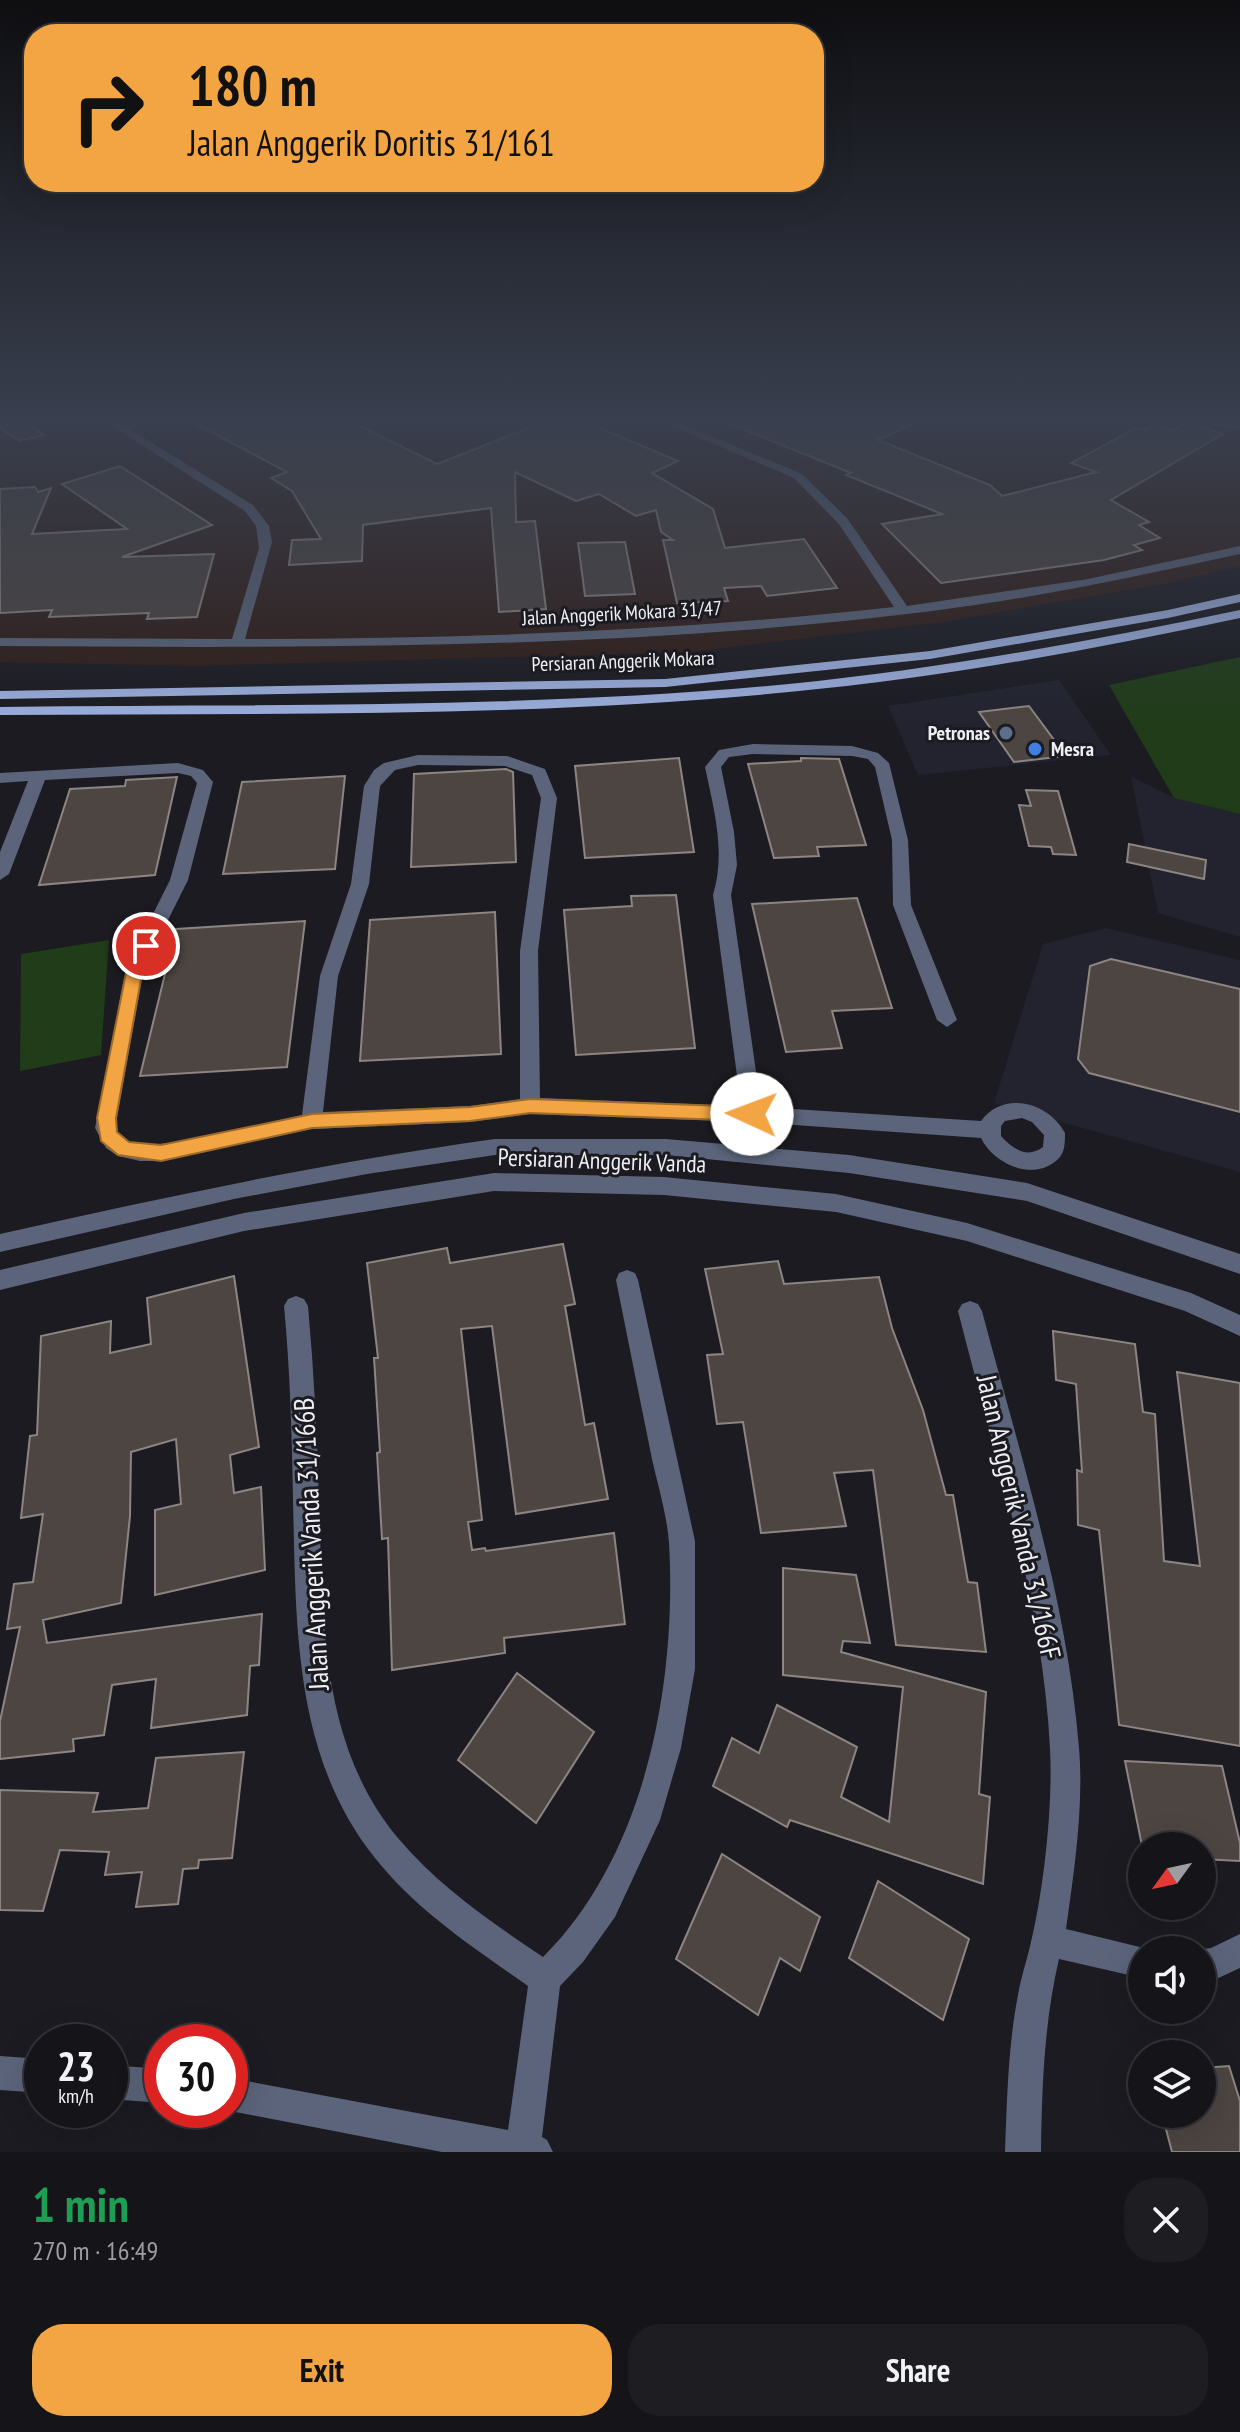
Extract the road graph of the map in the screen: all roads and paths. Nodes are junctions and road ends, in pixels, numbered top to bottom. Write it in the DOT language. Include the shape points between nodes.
graph roads {
  1 [pos="262,522"];
  2 [pos="844,522"];
  3 [pos="1240,550"];
  4 [pos="1240,598"];
  5 [pos="903,610"];
  6 [pos="1240,614"];
  7 [pos="0,642"];
  8 [pos="237,644"];
  9 [pos="0,695"];
  10 [pos="0,711"];
  11 [pos="38,777"];
  12 [pos="0,778"];
  13 [pos="0,874"];
  14 [pos="947,1020"];
  15 [pos="530,1106"];
  16 [pos="752,1114"];
  17 [pos="312,1121"];
  18 [pos="989,1130"];
  19 [pos="1019,1159"];
  20 [pos="998,1187"];
  21 [pos="1027,1192"];
  22 [pos="0,1243"];
  23 [pos="1240,1264"];
  24 [pos="0,1280"];
  25 [pos="627,1280"];
  26 [pos="296,1306"];
  27 [pos="970,1311"];
  28 [pos="1240,1326"];
  29 [pos="1048,1940"];
  30 [pos="1240,1950"];
  31 [pos="1128,1960"];
  32 [pos="1216,1963"];
  33 [pos="545,1978"];
  34 [pos="0,2073"];
  35 [pos="24,2075"];
  36 [pos="248,2098"];
  37 [pos="527,2151"];
  38 [pos="1023,2152"];
  1 -- 8 [label="street" via="265,548"];
  2 -- 5 [label="street"];
  3 -- 5 [label="street, Jalan Anggerik Mokara 31/47" via="1112,580"];
  4 -- 9 [label="main road, Persiaran Anggerik Mokara" via="930,655 665,683"];
  5 -- 8 [label="street, Jalan Anggerik Mokara 31/47" via="691,630 516,639"];
  6 -- 10 [label="main road, Persiaran Anggerik Mokara" via="1038,653 788,688 542,704"];
  7 -- 8 [label="street, Jalan Anggerik Mokara 31/47"];
  11 -- 12 [label="street"];
  11 -- 13 [label="street"];
  11 -- 17 [label="street" via="185,769 205,782 179,880 135,968 106,1118 113,1142 125,1150 161,1153"];
  14 -- 16 [label="street" via="902,905 900,840 883,766 873,756 838,749 724,753 713,767 729,858 730,876 722,895"];
  15 -- 16 [label="street"];
  15 -- 17 [label="street"];
  15 -- 17 [label="street" via="529,951 549,798 539,772 522,764 406,761 390,766 372,786 360,884 329,976"];
  16 -- 18 [label="street"];
  18 -- 19 [label="street" via="995,1145"];
  18 -- 19 [label="street" via="994,1118 1006,1111 1023,1110 1046,1121 1056,1146 1046,1158"];
  19 -- 20 [label="street"];
  19 -- 21 [label="street"];
  20 -- 21 [label="street, Persiaran Anggerik Vanda"];
  20 -- 22 [label="street, Persiaran Anggerik Vanda" via="849,1164 666,1147 495,1147 234,1190"];
  21 -- 23 [label="street, Persiaran Anggerik Vanda"];
  24 -- 28 [label="street, Persiaran Anggerik Vanda" via="244,1222 494,1182 664,1186 836,1203 967,1232 1191,1303"];
  25 -- 33 [label="street" via="682,1541 681,1669 649,1809 604,1906"];
  26 -- 33 [label="street, Jalan Anggerik Vanda 31/166B" via="309,1620 316,1694 336,1761 368,1824 414,1879"];
  27 -- 29 [label="street, Jalan Anggerik Vanda 31/166F" via="1053,1648 1065,1751 1060,1858"];
  29 -- 31 [label="street"];
  29 -- 38 [label="street, Jalan Anggerik Vanda 31/166F" via="1034,1995"];
  30 -- 32 [label="street"];
  33 -- 37 [label="street"];
  34 -- 35 [label="street"];
  36 -- 37 [label="street"];
}
